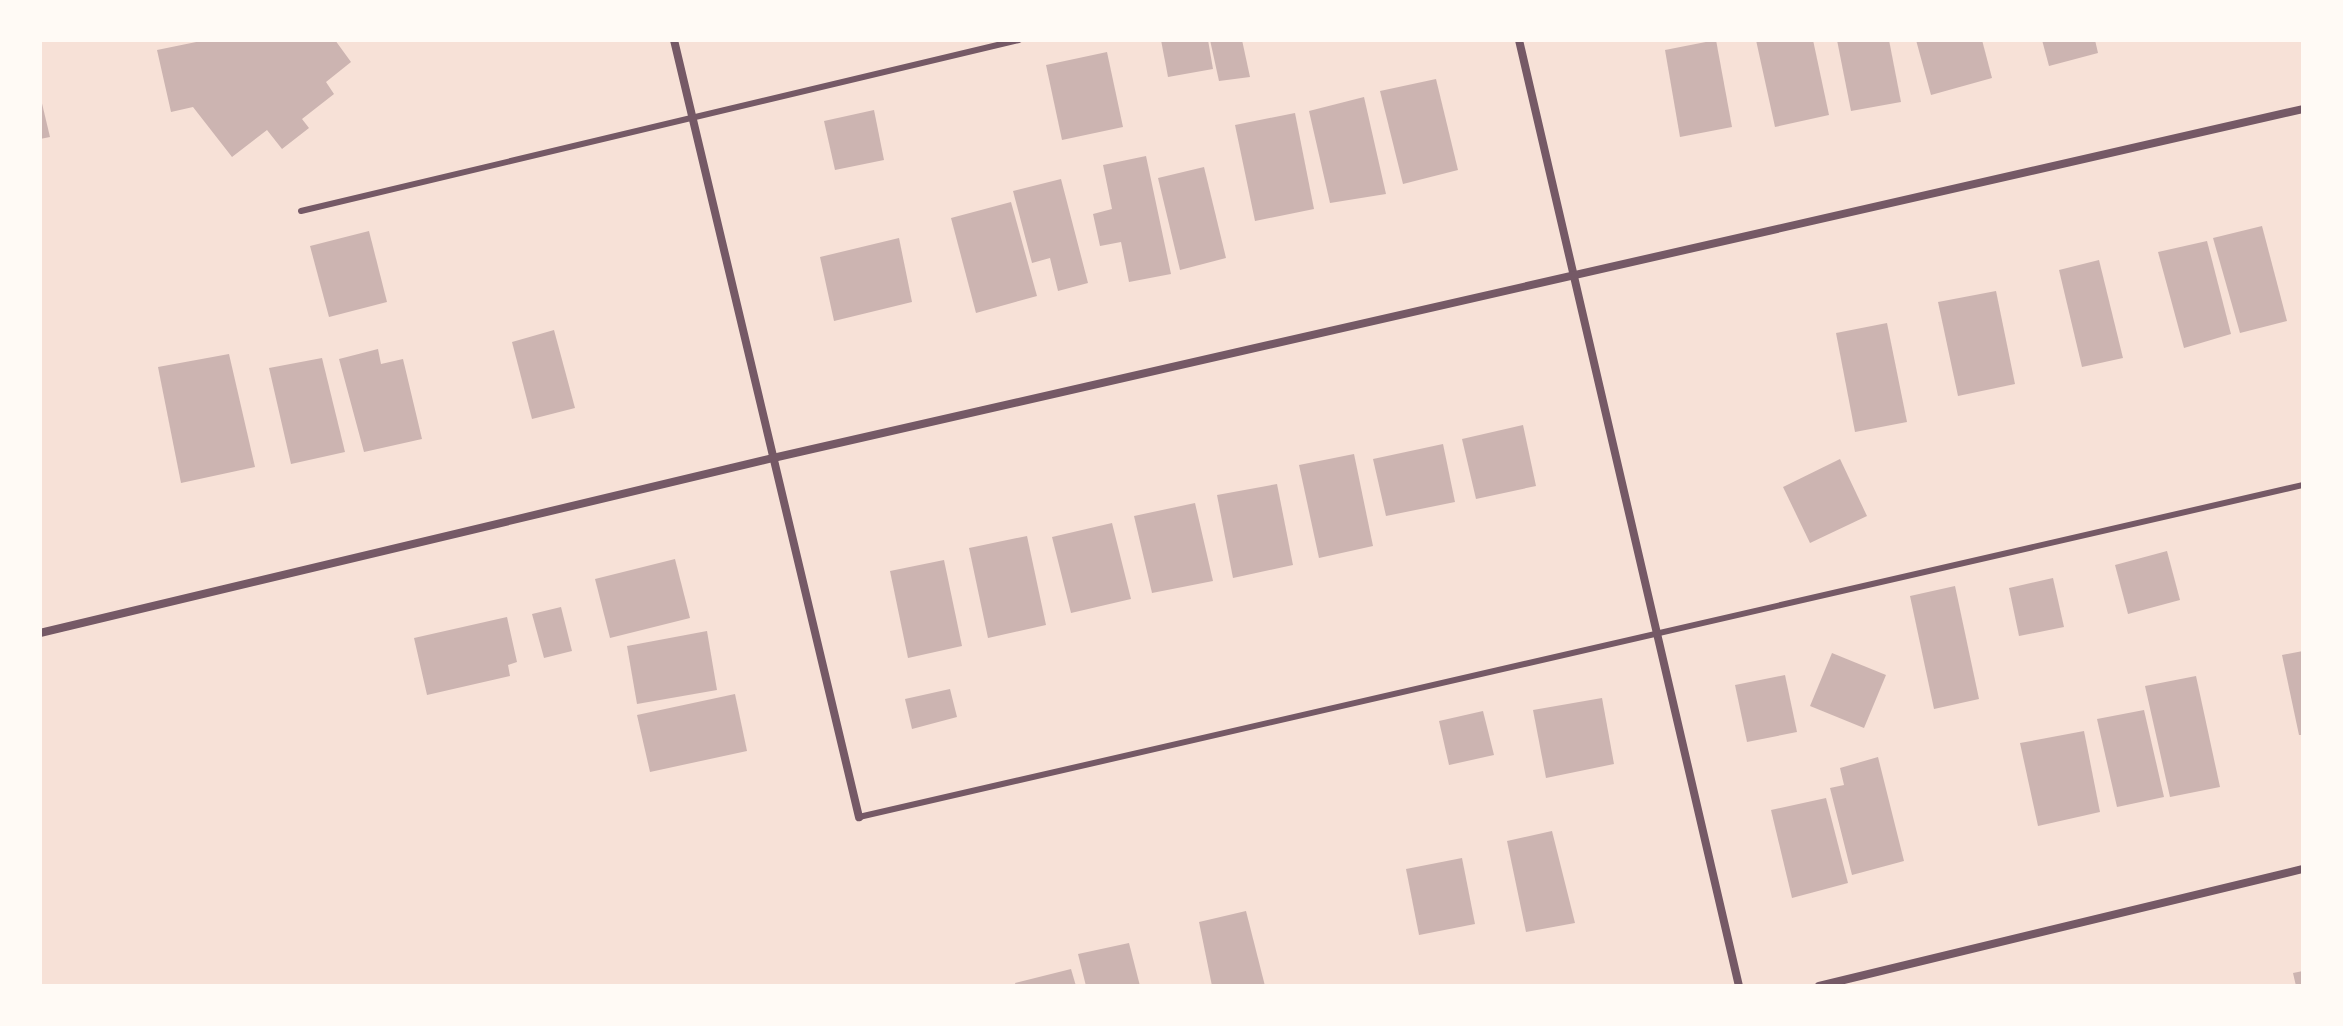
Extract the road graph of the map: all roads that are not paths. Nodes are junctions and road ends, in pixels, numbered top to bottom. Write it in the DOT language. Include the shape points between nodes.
graph roads {
  1 [pos="674,40"];
  2 [pos="1019,40"];
  3 [pos="1519,40"];
  4 [pos="2303,109"];
  5 [pos="694,118"];
  6 [pos="301,211"];
  7 [pos="1577,275"];
  8 [pos="773,458"];
  9 [pos="2303,485"];
  10 [pos="40,633"];
  11 [pos="1655,638"];
  12 [pos="859,817"];
  13 [pos="2303,869"];
  14 [pos="1739,986"];
  15 [pos="1819,986"];
  1 -- 5 [label="street"];
  2 -- 5 [label="lane"];
  3 -- 7 [label="street"];
  4 -- 7 [label="street"];
  5 -- 6 [label="lane"];
  5 -- 8 [label="street"];
  7 -- 8 [label="street"];
  7 -- 11 [label="street"];
  8 -- 10 [label="street"];
  8 -- 12 [label="street"];
  9 -- 11 [label="lane"];
  11 -- 12 [label="lane"];
  11 -- 14 [label="street"];
  13 -- 15 [label="street"];
}
